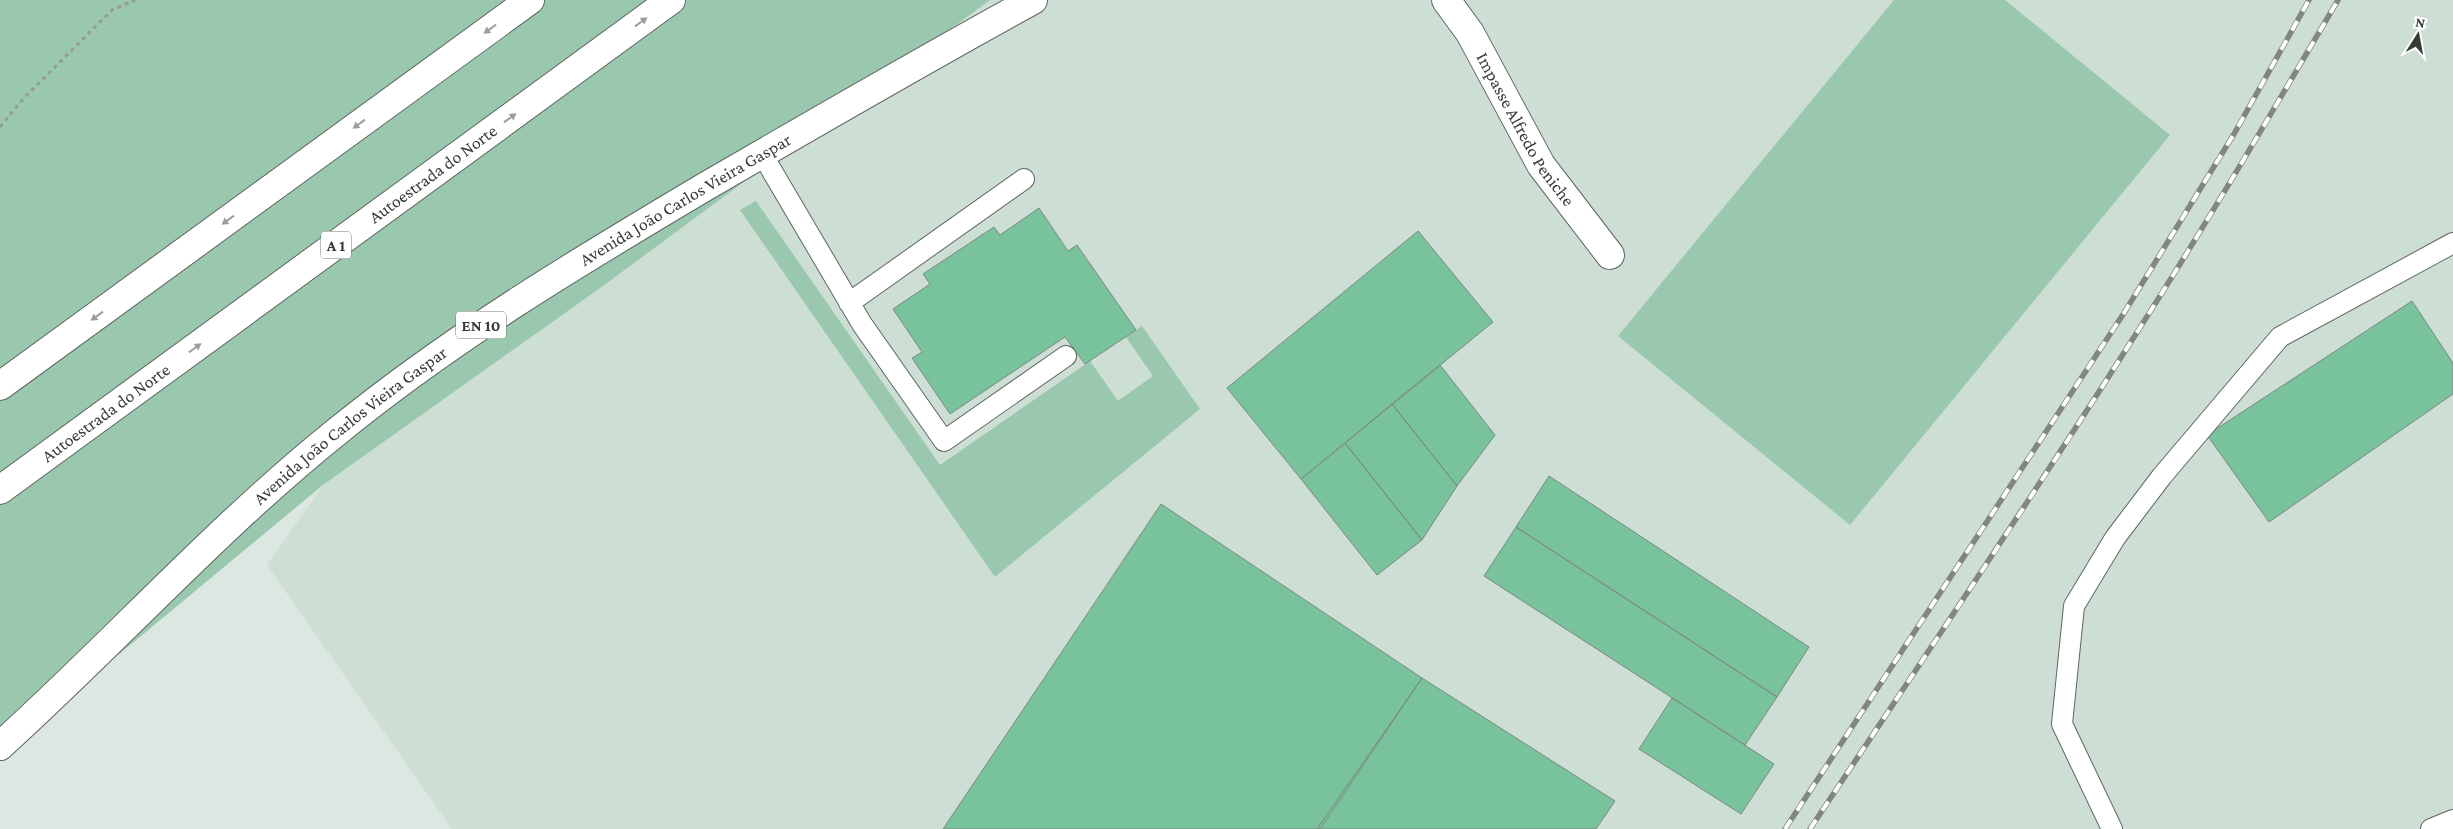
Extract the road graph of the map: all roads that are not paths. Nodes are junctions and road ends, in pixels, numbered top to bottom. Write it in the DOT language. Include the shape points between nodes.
graph roads {
  1 [pos="530,0"];
  2 [pos="671,0"];
  3 [pos="1033,0"];
  4 [pos="1446,0"];
  5 [pos="762,154"];
  6 [pos="1024,179"];
  7 [pos="2453,243"];
  8 [pos="1610,255"];
  9 [pos="850,303"];
  10 [pos="1066,356"];
  11 [pos="0,386"];
  12 [pos="0,490"];
  13 [pos="0,746"];
  14 [pos="2453,820"];
  15 [pos="2112,829"];
  16 [pos="2431,829"];
  1 -- 11 [label="main road, one-way"];
  12 -- 2 [label="main road, Autoestrada do Norte / A 1, one-way"];
  3 -- 5 [label="main road, Avenida João Carlos Vieira Gaspar / EN 10" via="893,76"];
  4 -- 8 [label="main road, Impasse Alfredo Peniche" via="1470,32 1541,165"];
  5 -- 9 [label="lane"];
  5 -- 13 [label="main road, Avenida João Carlos Vieira Gaspar / EN 10" via="540,285 461,339 334,434 149,601"];
  6 -- 9 [label="lane"];
  7 -- 15 [label="lane" via="2280,337 2162,476 2115,538 2074,606 2062,724"];
  9 -- 10 [label="lane" via="944,441"];
  14 -- 16 [label="lane"];
}
